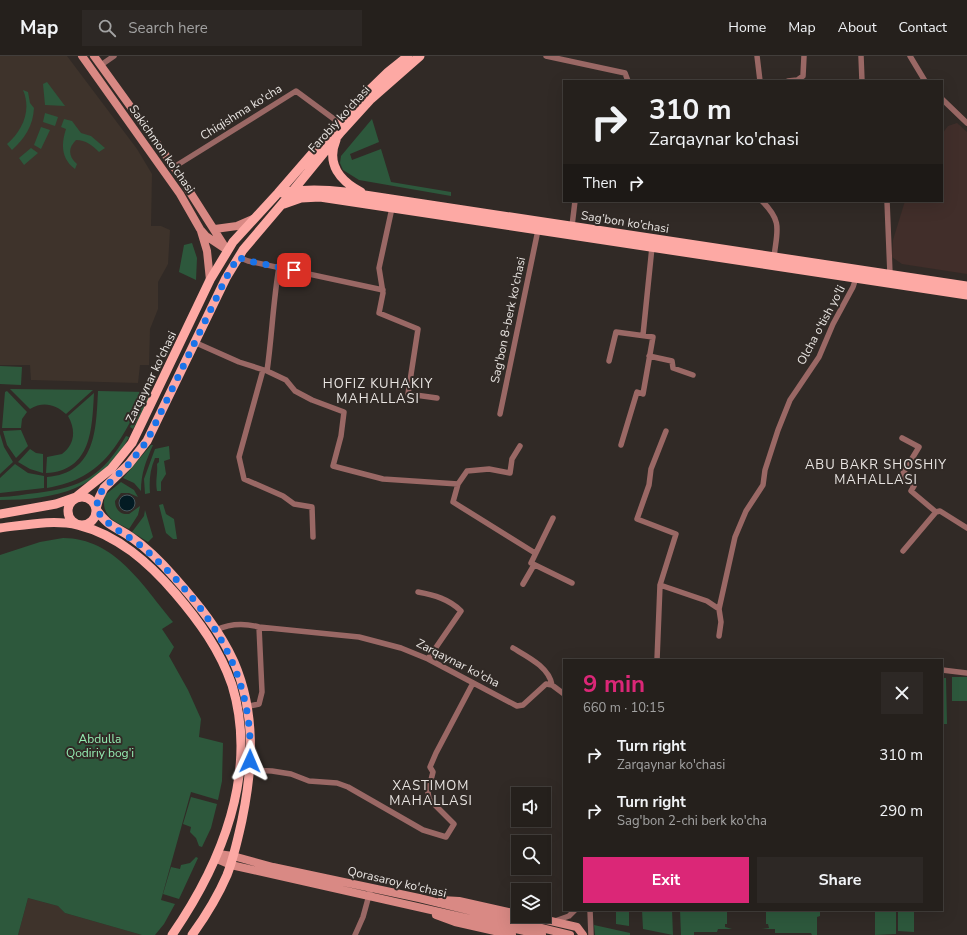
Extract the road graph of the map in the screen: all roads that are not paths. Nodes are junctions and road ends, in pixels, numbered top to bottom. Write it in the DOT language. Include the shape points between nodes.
graph roads {
  1 [pos="82,56"];
  2 [pos="94,56"];
  3 [pos="114,56"];
  4 [pos="408,56"];
  5 [pos="420,56"];
  6 [pos="546,56"];
  7 [pos="757,56"];
  8 [pos="804,56"];
  9 [pos="861,56"];
  10 [pos="910,56"];
  11 [pos="101,65"];
  12 [pos="628,80"];
  13 [pos="760,80"];
  14 [pos="796,80"];
  15 [pos="862,80"];
  16 [pos="924,80"];
  17 [pos="943,100"];
  18 [pos="338,122"];
  19 [pos="967,123"];
  20 [pos="341,132"];
  21 [pos="174,167"];
  22 [pos="294,190"];
  23 [pos="278,193"];
  24 [pos="368,195"];
  25 [pos="575,202"];
  26 [pos="763,202"];
  27 [pos="887,202"];
  28 [pos="282,204"];
  29 [pos="392,208"];
  30 [pos="252,218"];
  31 [pos="572,226"];
  32 [pos="200,229"];
  33 [pos="214,229"];
  34 [pos="538,230"];
  35 [pos="652,247"];
  36 [pos="227,250"];
  37 [pos="238,257"];
  38 [pos="779,260"];
  39 [pos="279,267"];
  40 [pos="231,268"];
  41 [pos="857,274"];
  42 [pos="890,274"];
  43 [pos="210,280"];
  44 [pos="902,281"];
  45 [pos="967,286"];
  46 [pos="383,290"];
  47 [pos="967,295"];
  48 [pos="643,335"];
  49 [pos="194,342"];
  50 [pos="649,356"];
  51 [pos="609,362"];
  52 [pos="265,370"];
  53 [pos="693,375"];
  54 [pos="437,398"];
  55 [pos="500,414"];
  56 [pos="666,431"];
  57 [pos="902,438"];
  58 [pos="621,445"];
  59 [pos="520,446"];
  60 [pos="458,484"];
  61 [pos="76,498"];
  62 [pos="96,509"];
  63 [pos="936,512"];
  64 [pos="0,514"];
  65 [pos="553,518"];
  66 [pos="78,525"];
  67 [pos="0,528"];
  68 [pos="967,528"];
  69 [pos="313,537"];
  70 [pos="903,551"];
  71 [pos="535,553"];
  72 [pos="534,565"];
  73 [pos="572,583"];
  74 [pos="523,584"];
  75 [pos="660,585"];
  76 [pos="418,592"];
  77 [pos="719,609"];
  78 [pos="259,627"];
  79 [pos="216,630"];
  80 [pos="719,636"];
  81 [pos="514,648"];
  82 [pos="428,659"];
  83 [pos="657,659"];
  84 [pos="943,670"];
  85 [pos="967,672"];
  86 [pos="473,683"];
  87 [pos="552,685"];
  88 [pos="563,693"];
  89 [pos="247,706"];
  90 [pos="237,708"];
  91 [pos="250,770"];
  92 [pos="218,856"];
  93 [pos="232,860"];
  94 [pos="370,892"];
  95 [pos="417,902"];
  96 [pos="574,911"];
  97 [pos="590,911"];
  98 [pos="511,912"];
  99 [pos="553,921"];
  100 [pos="172,935"];
  101 [pos="192,935"];
  102 [pos="355,935"];
  103 [pos="512,935"];
  104 [pos="542,935"];
  105 [pos="570,935"];
  106 [pos="583,935"];
  107 [pos="591,935"];
  1 -- 32 [label="main road, Sakichmon ko'chasi" via="180,194"];
  2 -- 11 [label="main road, Sakichmon ko'chasi"];
  3 -- 11 [label="street"];
  4 -- 18 [label="main road, Farobiy ko'chasi" via="375,84"];
  5 -- 20 [label="main road, Farobiy ko'chasi" via="371,99"];
  6 -- 12 [label="street" via="625,73"];
  7 -- 13 [label="street"];
  8 -- 14 [label="street" via="803,76"];
  9 -- 15 [label="street"];
  10 -- 16 [label="street"];
  11 -- 21 [label="main road, Sakichmon ko'chasi"];
  17 -- 19 [label="street"];
  18 -- 21 [label="street, Chiqishma ko'cha" via="296,91"];
  18 -- 23 [label="main road, Farobiy ko'chasi"];
  20 -- 22 [label="main road, Farobiy ko'chasi"];
  20 -- 24 [label="main road" via="333,151 334,167 345,182"];
  21 -- 33 [label="main road, Sakichmon ko'chasi"];
  22 -- 23 [label="main road, Sag’bon ko’chasi"];
  22 -- 24 [label="main road, Sag’bon ko’chasi" via="322,189"];
  22 -- 28 [label="main road, Farobiy ko'chasi"];
  23 -- 28 [label="main road"];
  23 -- 30 [label="main road, Zarqaynar ko'chasi"];
  24 -- 31 [label="main road, Sag’bon ko’chasi"];
  25 -- 31 [label="street"];
  26 -- 38 [label="street" via="772,210 778,224"];
  27 -- 42 [label="street"];
  28 -- 29 [label="main road, Sag’bon ko’chasi" via="301,198 320,197"];
  28 -- 37 [label="main road, Zarqaynar ko'chasi"];
  29 -- 34 [label="main road, Sag’bon ko’chasi"];
  29 -- 46 [label="street" via="379,268"];
  30 -- 33 [label="main road" via="237,226"];
  30 -- 36 [label="main road, Zarqaynar ko'chasi"];
  31 -- 38 [label="main road, Sag’bon ko’chasi"];
  32 -- 36 [label="main road, Sakichmon ko'chasi"];
  32 -- 43 [label="main road" via="207,251"];
  33 -- 36 [label="main road, Sakichmon ko'chasi"];
  34 -- 35 [label="main road, Sag’bon ko’chasi"];
  34 -- 55 [label="street, Sag'bon 8-berk ko'chasi"];
  35 -- 38 [label="main road, Sag’bon ko’chasi"];
  35 -- 48 [label="street"];
  36 -- 37 [label="main road, Sakichmon ko'chasi"];
  36 -- 40 [label="main road, Sakichmon ko'chasi"];
  36 -- 43 [label="main road, Zarqaynar ko'chasi"];
  37 -- 39 [label="street"];
  37 -- 40 [label="main road, Zarqaynar ko'chasi"];
  38 -- 41 [label="main road, Sag’bon ko’chasi"];
  39 -- 46 [label="street"];
  39 -- 52 [label="street" via="274,293 273,331"];
  40 -- 49 [label="main road, Zarqaynar ko'chasi"];
  41 -- 42 [label="main road, Sag’bon ko’chasi"];
  41 -- 44 [label="main road, Sag’bon ko’chasi"];
  41 -- 77 [label="street, Olcha o'tish yo'li" via="819,357 790,400 782,418 765,470 763,485 746,510 735,536"];
  42 -- 44 [label="main road, Sag’bon ko’chasi"];
  43 -- 61 [label="main road, Zarqaynar ko'chasi" via="132,443 111,468"];
  44 -- 45 [label="main road, Sag’bon ko’chasi"];
  44 -- 47 [label="main road, Sag’bon ko’chasi"];
  46 -- 54 [label="street" via="380,314 418,329 408,394"];
  48 -- 50 [label="street" via="652,337"];
  48 -- 51 [label="street" via="616,332"];
  49 -- 52 [label="street" via="239,362"];
  49 -- 62 [label="main road, Zarqaynar ko'chasi" via="147,441 129,464 104,488 99,495"];
  50 -- 53 [label="street" via="672,361 673,368"];
  50 -- 58 [label="street" via="644,394 637,392"];
  52 -- 60 [label="street" via="286,380 296,391 312,400 344,412 333,466 383,479"];
  52 -- 69 [label="street" via="239,457 244,479 283,496 294,504 312,507"];
  56 -- 75 [label="street" via="651,469 649,485 637,520 676,534"];
  57 -- 63 [label="street" via="919,448 902,476 914,486 911,491"];
  59 -- 60 [label="street" via="512,459 510,473 489,469 467,471"];
  60 -- 71 [label="street" via="453,502"];
  61 -- 62 [label="main road" via="89,498"];
  61 -- 64 [label="main road, Zarqaynar ko'chasi"];
  61 -- 66 [label="main road" via="69,504 67,512 70,519"];
  62 -- 66 [label="main road" via="96,516 92,521"];
  62 -- 79 [label="main road" via="106,523 135,540 170,572"];
  63 -- 68 [label="street" via="940,511"];
  63 -- 70 [label="street"];
  65 -- 71 [label="street"];
  66 -- 67 [label="main road" via="45,523"];
  66 -- 90 [label="main road" via="123,544 174,592 213,645 231,684"];
  71 -- 72 [label="street" via="531,563"];
  72 -- 73 [label="street"];
  72 -- 74 [label="street"];
  75 -- 77 [label="street" via="707,601"];
  75 -- 83 [label="street"];
  76 -- 82 [label="street" via="435,595 461,611"];
  77 -- 80 [label="street, Olcha o'tish yo'li"];
  78 -- 79 [label="street, Zarqaynar ko'cha" via="244,623 226,625"];
  78 -- 82 [label="street, Zarqaynar ko'cha" via="359,637 401,648"];
  78 -- 89 [label="street" via="262,692 259,704"];
  79 -- 89 [label="main road" via="234,662"];
  81 -- 87 [label="street" via="536,662 551,677"];
  82 -- 86 [label="street, Zarqaynar ko'cha"];
  84 -- 85 [label="street"];
  86 -- 87 [label="street, Zarqaynar ko'cha" via="517,706 523,705 546,684"];
  86 -- 91 [label="street" via="430,767 433,772 428,792 429,799 454,824 446,837 423,830 337,783 309,781 291,774 272,771"];
  87 -- 88 [label="street"];
  89 -- 90 [label="street"];
  89 -- 91 [label="main road" via="251,734"];
  90 -- 92 [label="main road" via="240,742 238,778 229,823"];
  91 -- 93 [label="main road" via="245,806"];
  92 -- 93 [label="main road, Qorasaroy ko'chasi"];
  92 -- 100 [label="main road"];
  93 -- 94 [label="main road, Qorasaroy ko'chasi"];
  93 -- 101 [label="main road" via="220,889"];
  94 -- 95 [label="main road, Qorasaroy ko'chasi"];
  94 -- 102 [label="street"];
  95 -- 98 [label="main road" via="459,901"];
  95 -- 103 [label="main road" via="454,922"];
  95 -- 104 [label="main road, Qorasaroy ko'chasi"];
  95 -- 105 [label="main road, Qorasaroy ko'chasi"];
  96 -- 99 [label="street" via="569,916"];
  97 -- 107 [label="street"];
  99 -- 106 [label="main road" via="577,927"];
}
